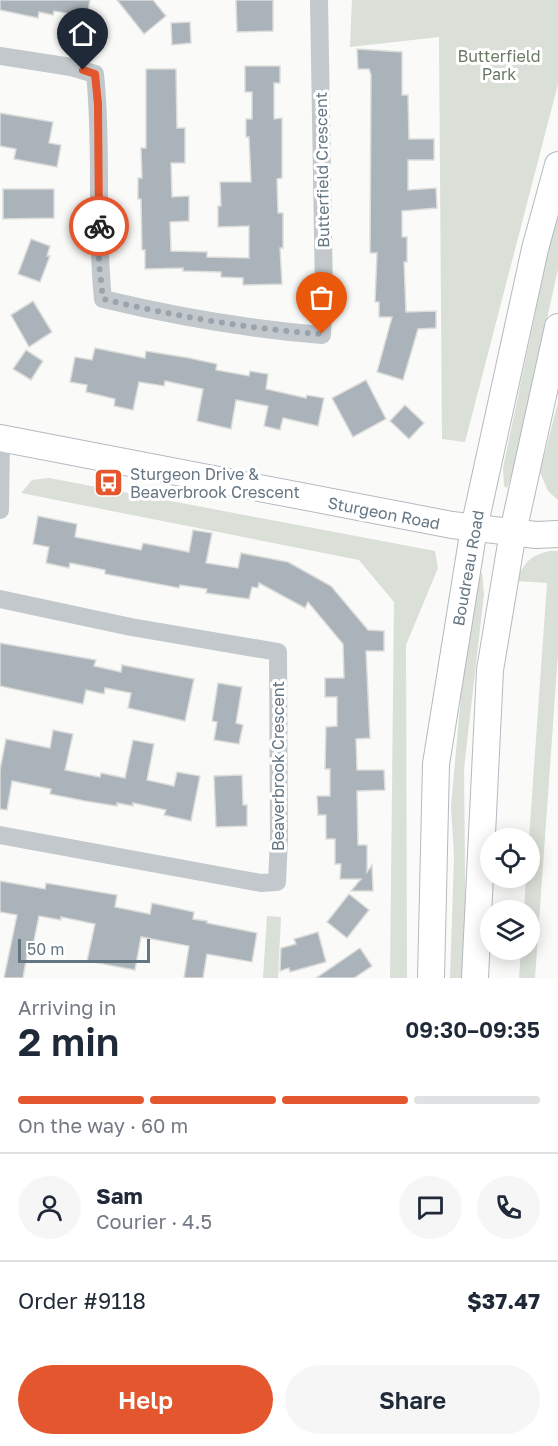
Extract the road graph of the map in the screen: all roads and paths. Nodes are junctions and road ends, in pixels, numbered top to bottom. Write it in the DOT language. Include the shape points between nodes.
graph roads {
  1 [pos="320,0"];
  2 [pos="0,56"];
  3 [pos="558,165"];
  4 [pos="558,327"];
  5 [pos="1,438"];
  6 [pos="0,510"];
  7 [pos="474,528"];
  8 [pos="513,532"];
  9 [pos="558,534"];
  10 [pos="0,599"];
  11 [pos="0,835"];
  12 [pos="431,978"];
  13 [pos="474,978"];
  1 -- 2 [label="street, Butterfield Crescent" via="322,334 139,308 103,299 95,74"];
  3 -- 7 [label="main road, Boudreau Road" via="535,249"];
  4 -- 8 [label="main road"];
  5 -- 6 [label="street"];
  5 -- 7 [label="main road, Sturgeon Road"];
  7 -- 8 [label="main road, Sturgeon Road"];
  7 -- 12 [label="main road, Boudreau Road" via="436,764"];
  8 -- 9 [label="main road, Sturgeon Road"];
  8 -- 13 [label="main road" via="490,670"];
  10 -- 11 [label="street, Beaverbrook Crescent" via="278,652 277,882 261,883"];
}
